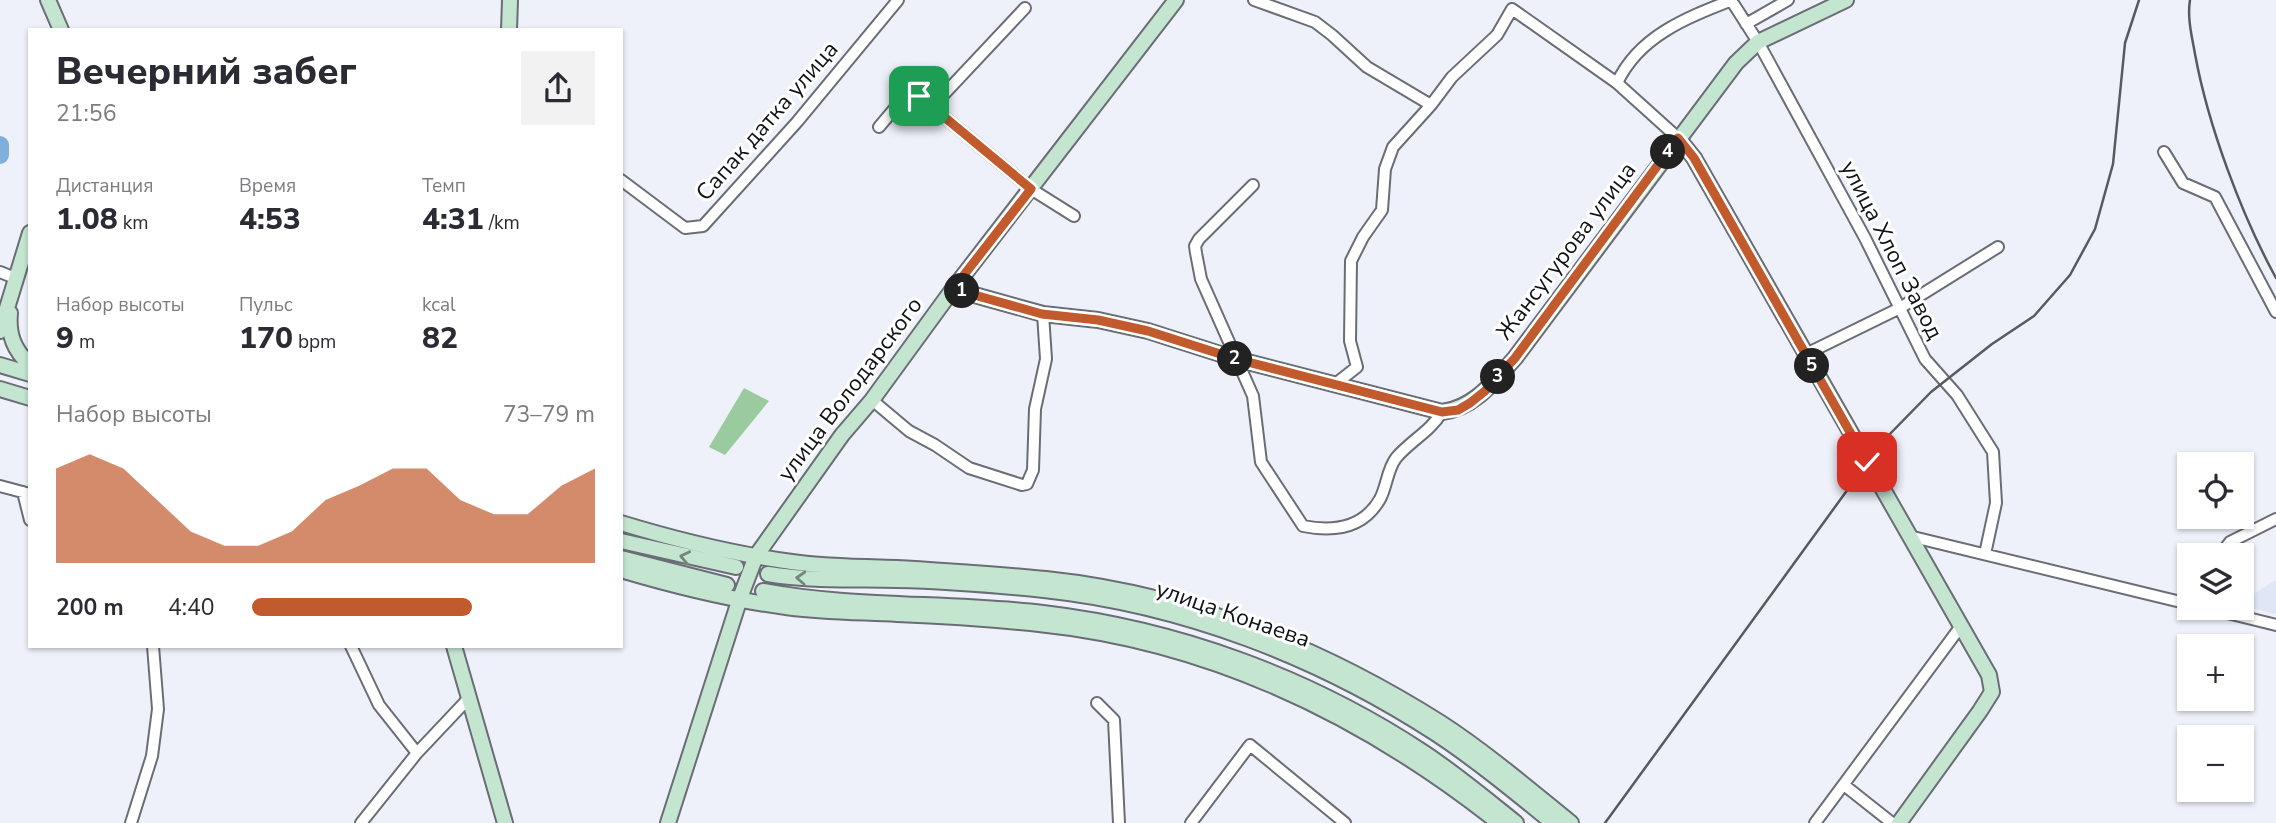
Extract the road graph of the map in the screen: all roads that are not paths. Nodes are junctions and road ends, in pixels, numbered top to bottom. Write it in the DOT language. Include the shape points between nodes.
graph roads {
  1 [pos="48,0"];
  2 [pos="510,0"];
  3 [pos="898,0"];
  4 [pos="1176,0"];
  5 [pos="1254,0"];
  6 [pos="1732,0"];
  7 [pos="1788,0"];
  8 [pos="1846,0"];
  9 [pos="1510,4"];
  10 [pos="1025,8"];
  11 [pos="1746,24"];
  12 [pos="60,28"];
  13 [pos="509,28"];
  14 [pos="1758,42"];
  15 [pos="1617,83"];
  16 [pos="1432,105"];
  17 [pos="932,107"];
  18 [pos="879,127"];
  19 [pos="1678,138"];
  20 [pos="2164,152"];
  21 [pos="623,182"];
  22 [pos="1253,185"];
  23 [pos="1031,189"];
  24 [pos="1074,216"];
  25 [pos="28,239"];
  26 [pos="1998,247"];
  27 [pos="0,272"];
  28 [pos="15,278"];
  29 [pos="953,289"];
  30 [pos="11,295"];
  31 [pos="0,308"];
  32 [pos="1900,308"];
  33 [pos="2276,312"];
  34 [pos="1042,314"];
  35 [pos="0,331"];
  36 [pos="1806,354"];
  37 [pos="1236,359"];
  38 [pos="28,362"];
  39 [pos="0,365"];
  40 [pos="28,373"];
  41 [pos="1334,385"];
  42 [pos="0,389"];
  43 [pos="28,397"];
  44 [pos="872,400"];
  45 [pos="1442,412"];
  46 [pos="0,486"];
  47 [pos="26,493"];
  48 [pos="2276,519"];
  49 [pos="623,524"];
  50 [pos="1909,536"];
  51 [pos="623,542"];
  52 [pos="2229,543"];
  53 [pos="1985,554"];
  54 [pos="756,556"];
  55 [pos="623,559"];
  56 [pos="623,571"];
  57 [pos="741,572"];
  58 [pos="768,574"];
  59 [pos="727,585"];
  60 [pos="763,591"];
  61 [pos="740,598"];
  62 [pos="2177,601"];
  63 [pos="2254,620"];
  64 [pos="2276,625"];
  65 [pos="1961,626"];
  66 [pos="153,648"];
  67 [pos="352,648"];
  68 [pos="455,648"];
  69 [pos="468,699"];
  70 [pos="1097,704"];
  71 [pos="417,753"];
  72 [pos="1844,785"];
  73 [pos="131,823"];
  74 [pos="361,823"];
  75 [pos="505,823"];
  76 [pos="668,823"];
  77 [pos="1119,823"];
  78 [pos="1191,823"];
  79 [pos="1345,823"];
  80 [pos="1499,823"];
  81 [pos="1516,823"];
  82 [pos="1553,823"];
  83 [pos="1571,823"];
  84 [pos="1815,823"];
  85 [pos="1892,823"];
  86 [pos="1899,823"];
  1 -- 12 [label="main road"];
  2 -- 13 [label="main road"];
  3 -- 21 [label="street, Сапак датка улица" via="703,226 685,228"];
  4 -- 23 [label="main road, улица Володарского"];
  5 -- 16 [label="street" via="1315,22 1367,67"];
  6 -- 11 [label="street, улица Хлоп Завод"];
  6 -- 15 [label="street" via="1658,35 1633,58"];
  7 -- 11 [label="street"];
  8 -- 14 [label="main road, Жансугурова улица"];
  9 -- 15 [label="street"];
  9 -- 16 [label="street" via="1497,35 1452,77"];
  10 -- 17 [label="street"];
  11 -- 14 [label="street, улица Хлоп Завод"];
  14 -- 19 [label="main road, Жансугурова улица"];
  14 -- 32 [label="street, улица Хлоп Завод"];
  15 -- 19 [label="street"];
  16 -- 41 [label="street" via="1393,147 1385,169 1382,210 1351,261 1350,341 1357,368"];
  17 -- 18 [label="street" via="908,93"];
  17 -- 23 [label="street"];
  19 -- 36 [label="main road" via="1694,158"];
  19 -- 45 [label="main road, Жансугурова улица" via="1515,358 1470,403"];
  20 -- 33 [label="street" via="2183,183 2215,197"];
  22 -- 37 [label="street" via="1195,246 1201,279"];
  23 -- 24 [label="street"];
  23 -- 29 [label="main road, улица Володарского"];
  25 -- 28 [label="main road"];
  26 -- 32 [label="street"];
  27 -- 28 [label="street"];
  28 -- 30 [label="main road"];
  29 -- 34 [label="main road"];
  29 -- 44 [label="main road, улица Володарского"];
  30 -- 31 [label="main road"];
  30 -- 35 [label="main road"];
  30 -- 38 [label="main road" via="12,342"];
  32 -- 36 [label="street"];
  32 -- 53 [label="street, улица Хлоп Завод" via="1925,359 1957,395 1993,452 1996,503"];
  34 -- 37 [label="main road" via="1148,331"];
  34 -- 44 [label="street" via="1046,359 1035,409 1033,470 1027,484 969,468 909,431"];
  36 -- 50 [label="main road"];
  37 -- 41 [label="main road"];
  37 -- 45 [label="street" via="1253,396 1261,461 1303,526 1341,529 1359,519 1379,500 1394,461"];
  39 -- 40 [label="main road"];
  41 -- 45 [label="main road"];
  42 -- 43 [label="main road"];
  44 -- 54 [label="main road, улица Володарского"];
  46 -- 47 [label="street"];
  48 -- 52 [label="street"];
  49 -- 54 [label="main road"];
  50 -- 53 [label="street"];
  50 -- 65 [label="main road"];
  57 -- 51 [label="main road, one-way"];
  53 -- 62 [label="street"];
  54 -- 57 [label="main road, улица Володарского"];
  54 -- 83 [label="main road" via="837,566 1047,579 1129,592 1213,614 1321,656 1387,690 1443,724"];
  55 -- 59 [label="main road"];
  56 -- 61 [label="main road"];
  57 -- 61 [label="main road, улица Володарского"];
  82 -- 58 [label="main road, улица Конаева, one-way" via="1437,734 1381,700 1305,662 1196,621 1127,603 1046,590"];
  60 -- 81 [label="main road, улица Конаева" via="1043,613 1122,625 1190,642 1253,664 1370,720 1424,753"];
  61 -- 76 [label="main road, улица Володарского"];
  61 -- 80 [label="main road" via="786,607 1042,624 1120,636 1186,653 1302,697 1364,730 1418,762"];
  63 -- 64 [label="street"];
  65 -- 72 [label="street"];
  65 -- 86 [label="main road" via="1989,675 1992,692"];
  66 -- 73 [label="street" via="158,709 152,755"];
  67 -- 71 [label="street" via="379,705"];
  68 -- 69 [label="main road"];
  69 -- 71 [label="street"];
  69 -- 75 [label="main road"];
  70 -- 77 [label="street" via="1114,720"];
  71 -- 74 [label="street"];
  72 -- 84 [label="street"];
  72 -- 85 [label="street"];
  78 -- 79 [label="street" via="1250,744"];
}
